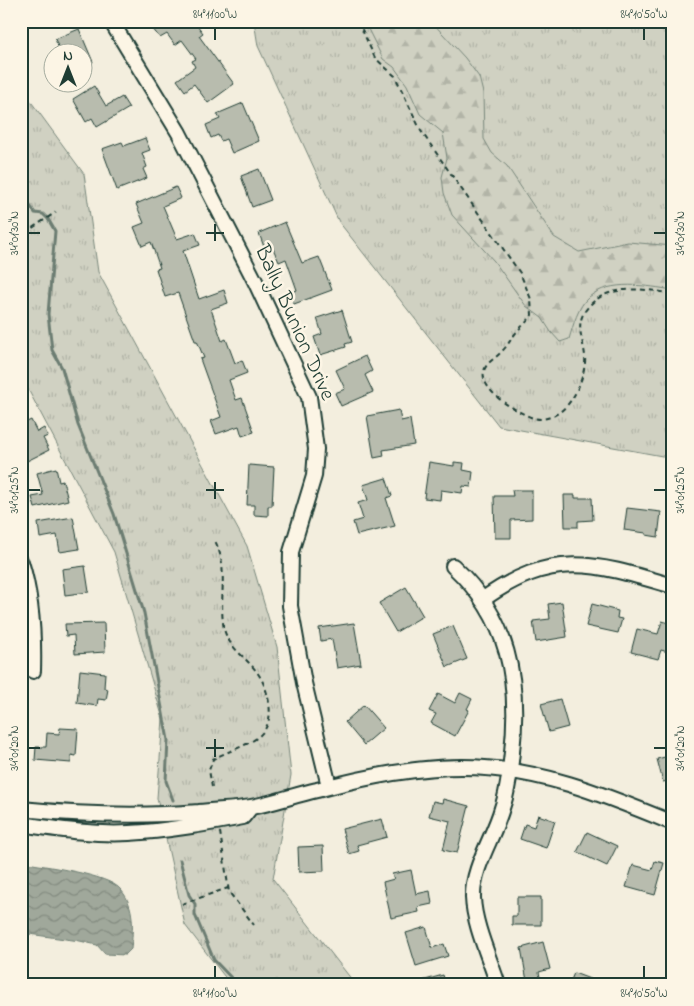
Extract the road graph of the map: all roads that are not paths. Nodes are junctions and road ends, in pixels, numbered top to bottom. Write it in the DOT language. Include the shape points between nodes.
graph roads {
  1 [pos="111,21"];
  2 [pos="21,562"];
  3 [pos="453,566"];
  4 [pos="673,586"];
  5 [pos="482,600"];
  6 [pos="33,671"];
  7 [pos="510,770"];
  8 [pos="330,786"];
  9 [pos="251,807"];
  10 [pos="21,809"];
  11 [pos="673,823"];
  12 [pos="21,824"];
  13 [pos="498,985"];
  1 -- 8 [label="street, Bally Bunion Drive" via="179,133 255,281 309,397 316,449 314,476 291,552 290,606 304,684"];
  2 -- 6 [label="street" via="29,597"];
  3 -- 5 [label="street"];
  4 -- 5 [label="street" via="610,568 564,565 534,571 507,583"];
  5 -- 7 [label="street" via="502,637 514,679 516,715"];
  7 -- 8 [label="street" via="417,769"];
  7 -- 11 [label="street" via="554,778 598,792"];
  7 -- 13 [label="street" via="503,808 476,876 473,896"];
  8 -- 9 [label="street"];
  9 -- 10 [label="street" via="129,816"];
  9 -- 12 [label="street" via="243,817 128,833"];
}
